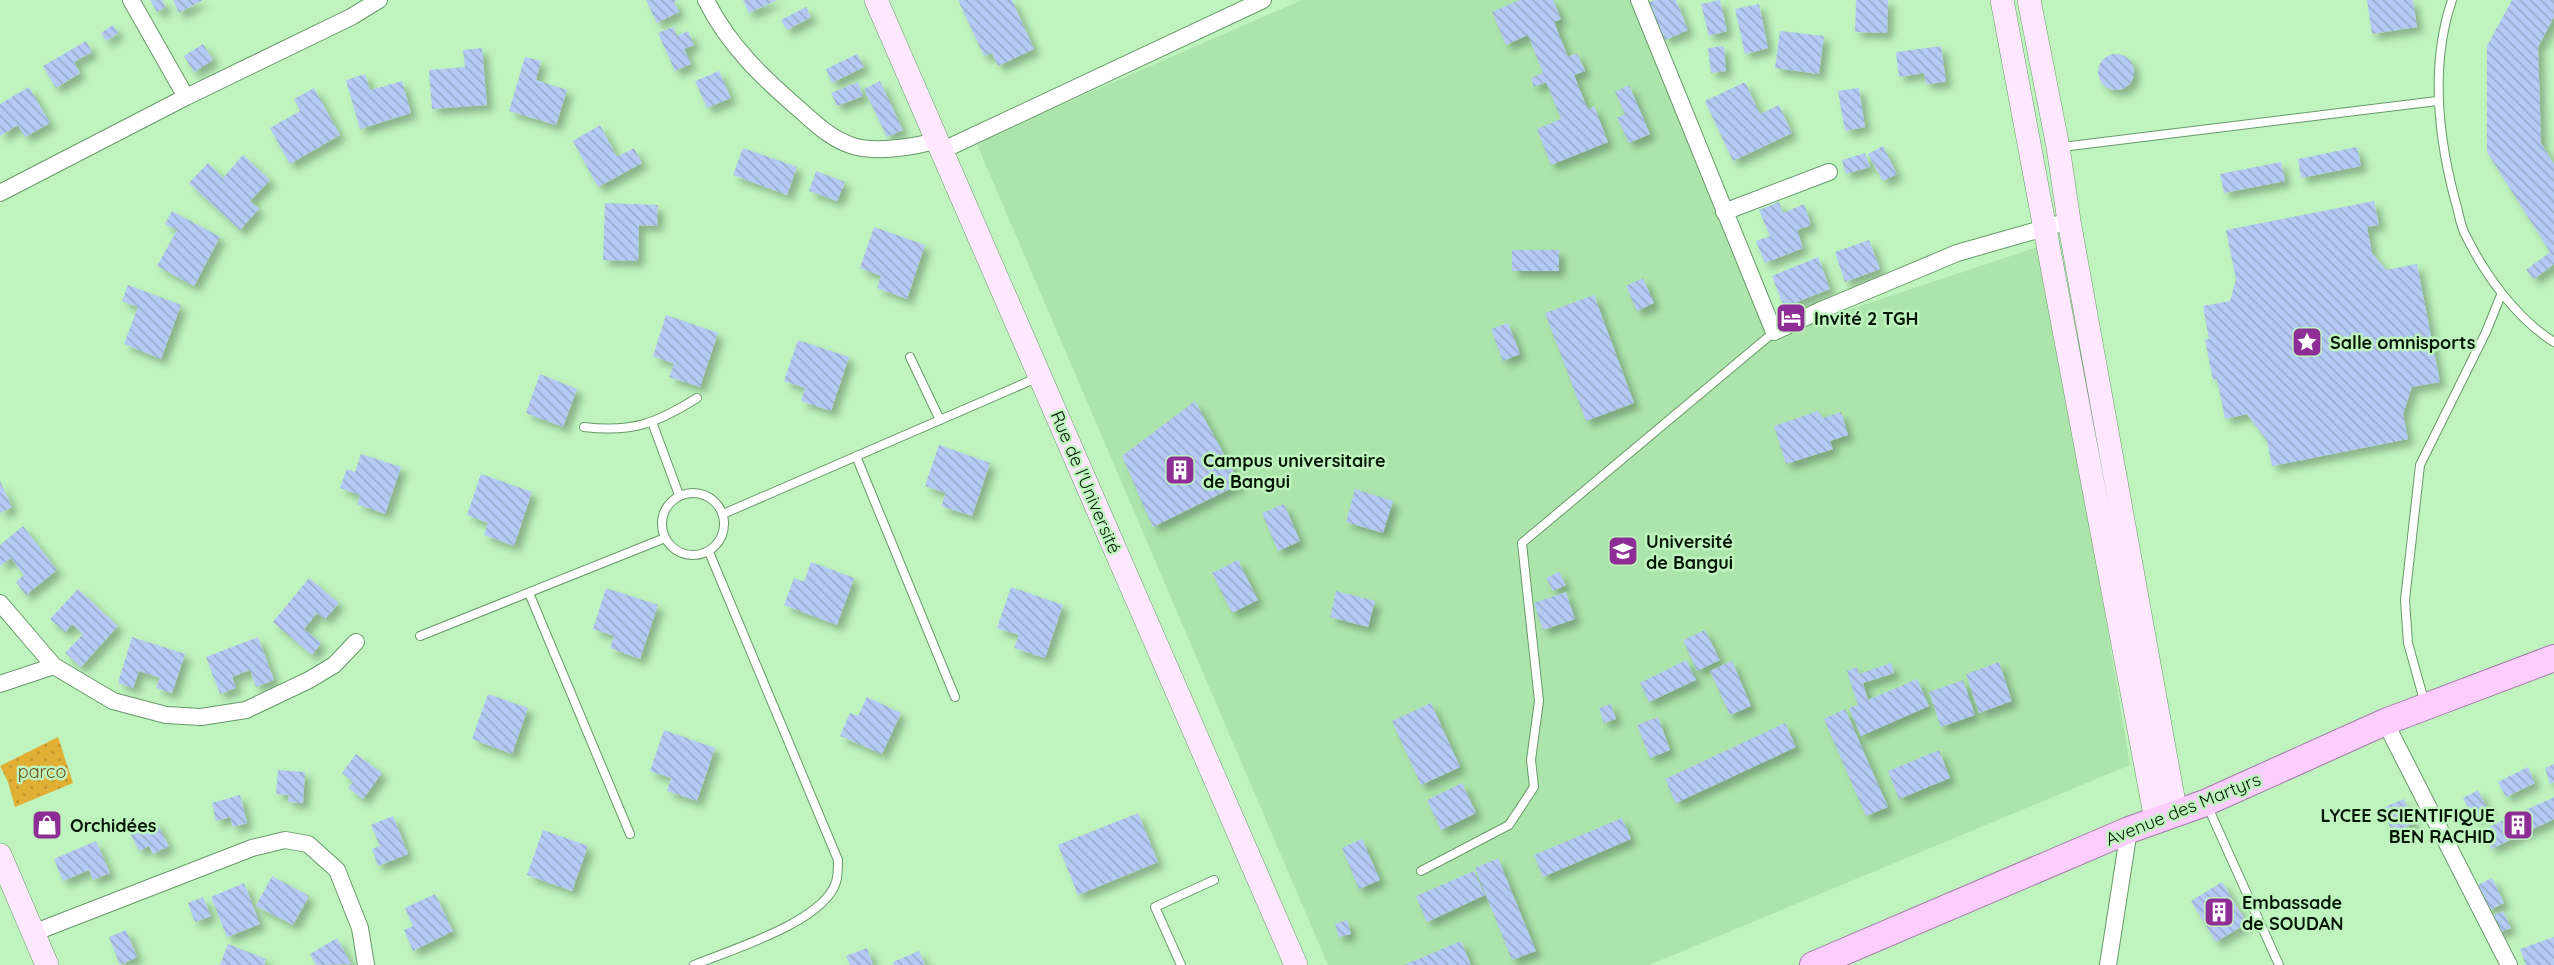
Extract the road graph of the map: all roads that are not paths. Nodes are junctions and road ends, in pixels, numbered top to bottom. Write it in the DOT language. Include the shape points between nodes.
graph roads {
  1 [pos="131,0"];
  2 [pos="379,0"];
  3 [pos="706,0"];
  4 [pos="876,0"];
  5 [pos="1263,0"];
  6 [pos="1639,0"];
  7 [pos="2002,0"];
  8 [pos="2029,0"];
  9 [pos="2452,0"];
  10 [pos="186,97"];
  11 [pos="2437,101"];
  12 [pos="939,146"];
  13 [pos="2058,147"];
  14 [pos="1829,173"];
  15 [pos="0,193"];
  16 [pos="1724,212"];
  17 [pos="2069,221"];
  18 [pos="2043,227"];
  19 [pos="2501,295"];
  20 [pos="1774,332"];
  21 [pos="2554,342"];
  22 [pos="910,357"];
  23 [pos="1040,376"];
  24 [pos="697,398"];
  25 [pos="940,420"];
  26 [pos="652,422"];
  27 [pos="584,427"];
  28 [pos="856,456"];
  29 [pos="679,495"];
  30 [pos="723,514"];
  31 [pos="665,538"];
  32 [pos="709,552"];
  33 [pos="529,593"];
  34 [pos="0,603"];
  35 [pos="420,636"];
  36 [pos="356,642"];
  37 [pos="2554,657"];
  38 [pos="54,666"];
  39 [pos="0,684"];
  40 [pos="955,697"];
  41 [pos="2426,706"];
  42 [pos="2385,722"];
  43 [pos="2205,803"];
  44 [pos="2166,817"];
  45 [pos="2129,831"];
  46 [pos="630,834"];
  47 [pos="0,855"];
  48 [pos="1421,871"];
  49 [pos="1214,880"];
  50 [pos="33,933"];
  51 [pos="47,965"];
  52 [pos="366,965"];
  53 [pos="694,965"];
  54 [pos="1181,965"];
  55 [pos="1296,965"];
  56 [pos="1814,965"];
  57 [pos="2108,965"];
  58 [pos="2279,965"];
  59 [pos="2509,965"];
  1 -- 10 [label="street"];
  2 -- 10 [label="street"];
  3 -- 12 [label="street" via="754,70 831,136 855,147"];
  4 -- 12 [label="street, Rue de l'Université"];
  5 -- 12 [label="street"];
  6 -- 16 [label="street"];
  7 -- 18 [label="street"];
  8 -- 13 [label="street"];
  9 -- 11 [label="lane" via="2445,22"];
  10 -- 15 [label="street"];
  11 -- 13 [label="lane"];
  11 -- 19 [label="lane" via="2446,166 2465,234"];
  12 -- 23 [label="street, Rue de l'Université"];
  13 -- 17 [label="street"];
  14 -- 16 [label="street"];
  16 -- 20 [label="street"];
  17 -- 18 [label="street"];
  17 -- 44 [label="street"];
  18 -- 20 [label="street" via="1957,253"];
  18 -- 44 [label="street"];
  19 -- 21 [label="lane"];
  19 -- 41 [label="lane" via="2420,465 2405,600 2408,643"];
  20 -- 48 [label="lane" via="1522,543 1539,701 1531,761 1534,787 1509,825"];
  22 -- 25 [label="lane"];
  23 -- 25 [label="lane"];
  23 -- 55 [label="street, Rue de l'Université"];
  24 -- 26 [label="lane"];
  25 -- 28 [label="lane"];
  26 -- 27 [label="lane" via="612,430"];
  26 -- 29 [label="lane"];
  28 -- 30 [label="lane"];
  28 -- 40 [label="lane"];
  29 -- 30 [label="lane" via="706,495"];
  29 -- 31 [label="lane" via="662,517"];
  30 -- 32 [label="lane" via="720,541"];
  31 -- 32 [label="lane" via="682,554"];
  31 -- 33 [label="lane"];
  32 -- 53 [label="lane" via="838,860 836,883 822,904 802,920"];
  33 -- 35 [label="lane"];
  33 -- 46 [label="lane"];
  34 -- 38 [label="street"];
  36 -- 38 [label="street" via="334,665 309,680 246,710 201,717 166,715 113,701"];
  37 -- 41 [label="main road, Avenue des Martyrs"];
  38 -- 39 [label="street"];
  41 -- 42 [label="main road, Avenue des Martyrs"];
  42 -- 43 [label="main road, Avenue des Martyrs"];
  42 -- 59 [label="street"];
  43 -- 44 [label="main road, Avenue des Martyrs"];
  43 -- 58 [label="lane"];
  44 -- 45 [label="main road, Avenue des Martyrs"];
  45 -- 56 [label="main road, Avenue des Martyrs"];
  45 -- 57 [label="street"];
  47 -- 50 [label="street"];
  49 -- 54 [label="lane" via="1154,907"];
  50 -- 51 [label="street"];
  50 -- 52 [label="street" via="252,848 285,840 308,844 337,870 360,928"];
}
